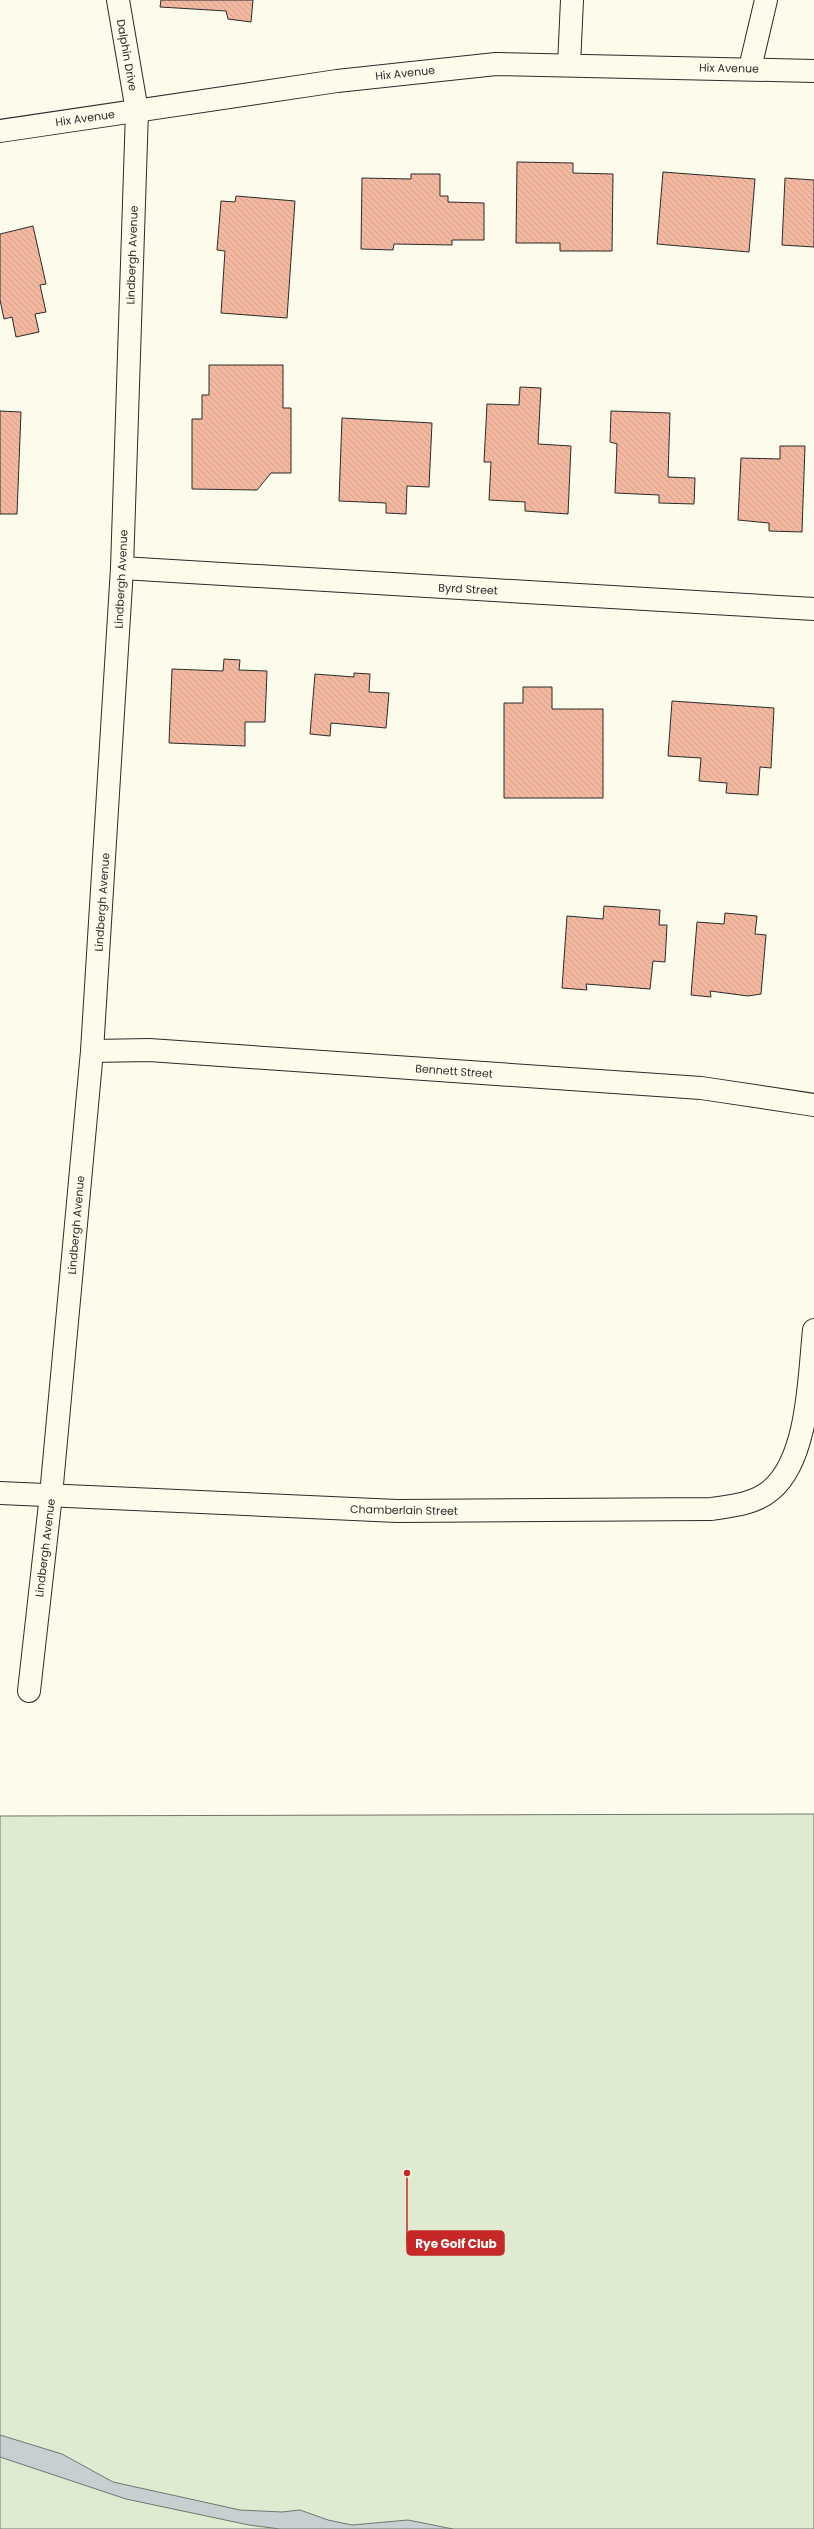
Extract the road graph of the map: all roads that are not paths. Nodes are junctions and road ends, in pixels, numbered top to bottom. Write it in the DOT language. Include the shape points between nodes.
graph roads {
  1 [pos="118,0"];
  2 [pos="572,0"];
  3 [pos="766,0"];
  4 [pos="569,65"];
  5 [pos="750,68"];
  6 [pos="814,71"];
  7 [pos="137,111"];
  8 [pos="0,131"];
  9 [pos="122,568"];
  10 [pos="814,609"];
  11 [pos="92,1051"];
  12 [pos="814,1105"];
  13 [pos="814,1330"];
  14 [pos="0,1493"];
  15 [pos="51,1495"];
  16 [pos="29,1692"];
  1 -- 7 [label="street, Dalphin Drive"];
  2 -- 4 [label="street"];
  3 -- 5 [label="street"];
  4 -- 5 [label="street, Hix Avenue"];
  4 -- 7 [label="street, Hix Avenue" via="473,66 337,81"];
  5 -- 6 [label="street, Hix Avenue"];
  7 -- 8 [label="street, Hix Avenue"];
  7 -- 9 [label="street, Lindbergh Avenue"];
  9 -- 10 [label="street, Byrd Street"];
  9 -- 11 [label="street, Lindbergh Avenue"];
  11 -- 12 [label="street, Bennett Street" via="149,1050 693,1088"];
  11 -- 15 [label="street, Lindbergh Avenue"];
  13 -- 15 [label="street, Chamberlain Street" via="805,1416 791,1464 772,1490 748,1502 711,1509 397,1511"];
  14 -- 15 [label="street, Chamberlain Street"];
  15 -- 16 [label="street, Lindbergh Avenue"];
}
